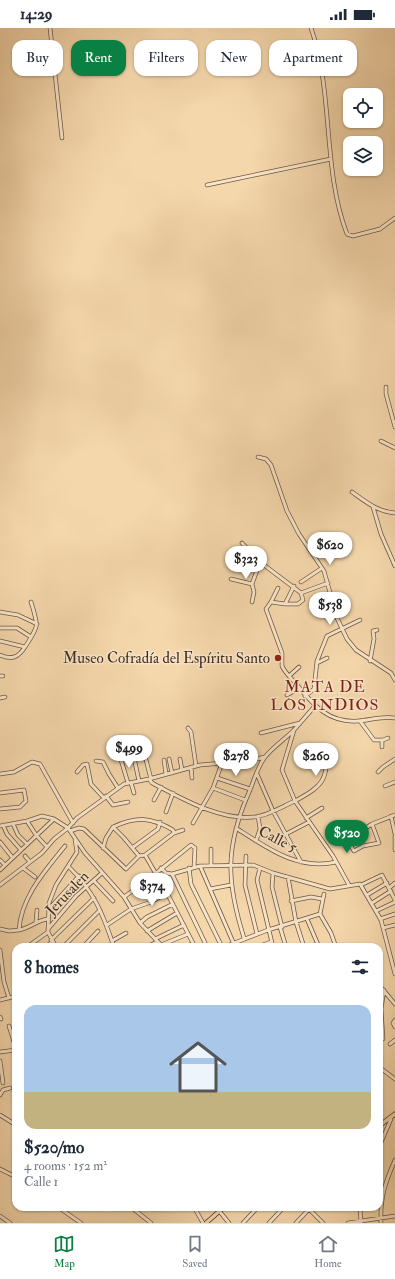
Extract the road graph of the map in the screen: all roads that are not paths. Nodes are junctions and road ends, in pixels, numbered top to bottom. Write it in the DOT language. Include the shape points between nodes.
graph roads {
  1 [pos="50,28"];
  2 [pos="311,28"];
  3 [pos="62,138"];
  4 [pos="331,159"];
  5 [pos="206,184"];
  6 [pos="395,218"];
  7 [pos="386,387"];
  8 [pos="395,427"];
  9 [pos="381,441"];
  10 [pos="395,448"];
  11 [pos="258,457"];
  12 [pos="352,492"];
  13 [pos="373,507"];
  14 [pos="395,513"];
  15 [pos="242,543"];
  16 [pos="260,562"];
  17 [pos="395,566"];
  18 [pos="322,568"];
  19 [pos="231,580"];
  20 [pos="301,582"];
  21 [pos="328,583"];
  22 [pos="252,584"];
  23 [pos="294,586"];
  24 [pos="278,588"];
  25 [pos="301,593"];
  26 [pos="30,602"];
  27 [pos="252,602"];
  28 [pos="271,602"];
  29 [pos="285,604"];
  30 [pos="0,612"];
  31 [pos="360,620"];
  32 [pos="37,624"];
  33 [pos="342,629"];
  34 [pos="0,630"];
  35 [pos="367,630"];
  36 [pos="377,630"];
  37 [pos="373,631"];
  38 [pos="31,637"];
  39 [pos="0,641"];
  40 [pos="25,648"];
  41 [pos="0,654"];
  42 [pos="327,658"];
  43 [pos="370,661"];
  44 [pos="317,663"];
  45 [pos="299,667"];
  46 [pos="395,673"];
  47 [pos="290,676"];
  48 [pos="394,678"];
  49 [pos="299,688"];
  50 [pos="286,695"];
  51 [pos="305,696"];
  52 [pos="5,697"];
  53 [pos="0,698"];
  54 [pos="314,706"];
  55 [pos="395,718"];
  56 [pos="360,721"];
  57 [pos="301,723"];
  58 [pos="188,728"];
  59 [pos="294,730"];
  60 [pos="261,733"];
  61 [pos="388,738"];
  62 [pos="382,740"];
  63 [pos="382,747"];
  64 [pos="327,748"];
  65 [pos="118,750"];
  66 [pos="144,752"];
  67 [pos="133,753"];
  68 [pos="265,757"];
  69 [pos="169,759"];
  70 [pos="180,759"];
  71 [pos="395,759"];
  72 [pos="164,760"];
  73 [pos="96,761"];
  74 [pos="222,763"];
  75 [pos="196,766"];
  76 [pos="191,767"];
  77 [pos="182,770"];
  78 [pos="77,772"];
  79 [pos="378,772"];
  80 [pos="172,773"];
  81 [pos="0,774"];
  82 [pos="166,774"];
  83 [pos="257,774"];
  84 [pos="192,778"];
  85 [pos="217,778"];
  86 [pos="150,779"];
  87 [pos="139,781"];
  88 [pos="395,782"];
  89 [pos="130,783"];
  90 [pos="385,786"];
  91 [pos="161,787"];
  92 [pos="118,788"];
  93 [pos="213,788"];
  94 [pos="250,789"];
  95 [pos="0,793"];
  96 [pos="134,793"];
  97 [pos="173,793"];
  98 [pos="105,797"];
  99 [pos="154,800"];
  100 [pos="245,800"];
  101 [pos="295,801"];
  102 [pos="128,802"];
  103 [pos="201,807"];
  104 [pos="322,808"];
  105 [pos="0,809"];
  106 [pos="273,811"];
  107 [pos="166,812"];
  108 [pos="395,815"];
  109 [pos="240,816"];
  110 [pos="258,816"];
  111 [pos="391,816"];
  112 [pos="306,818"];
  113 [pos="54,819"];
  114 [pos="27,821"];
  115 [pos="160,822"];
  116 [pos="309,822"];
  117 [pos="73,823"];
  118 [pos="193,823"];
  119 [pos="13,824"];
  120 [pos="372,824"];
  121 [pos="2,825"];
  122 [pos="113,827"];
  123 [pos="236,828"];
  124 [pos="339,828"];
  125 [pos="69,830"];
  126 [pos="183,830"];
  127 [pos="395,830"];
  128 [pos="174,833"];
  129 [pos="286,834"];
  130 [pos="36,835"];
  131 [pos="395,835"];
  132 [pos="75,840"];
  133 [pos="346,840"];
  134 [pos="256,841"];
  135 [pos="0,842"];
  136 [pos="27,844"];
  137 [pos="65,846"];
  138 [pos="47,847"];
  139 [pos="103,848"];
  140 [pos="132,848"];
  141 [pos="211,849"];
  142 [pos="21,850"];
  143 [pos="395,850"];
  144 [pos="145,855"];
  145 [pos="25,856"];
  146 [pos="139,856"];
  147 [pos="246,856"];
  148 [pos="12,857"];
  149 [pos="0,860"];
  150 [pos="30,862"];
  151 [pos="301,862"];
  152 [pos="336,862"];
  153 [pos="5,865"];
  154 [pos="230,865"];
  155 [pos="245,865"];
  156 [pos="68,866"];
  157 [pos="200,866"];
  158 [pos="211,866"];
  159 [pos="194,867"];
  160 [pos="23,868"];
  161 [pos="161,868"];
  162 [pos="189,868"];
  163 [pos="260,868"];
  164 [pos="0,870"];
  165 [pos="102,873"];
  166 [pos="273,873"];
  167 [pos="155,874"];
  168 [pos="172,874"];
  169 [pos="79,876"];
  170 [pos="35,877"];
  171 [pos="288,878"];
  172 [pos="146,879"];
  173 [pos="94,881"];
  174 [pos="160,881"];
  175 [pos="387,883"];
  176 [pos="395,883"];
  177 [pos="361,884"];
  178 [pos="0,885"];
  179 [pos="231,885"];
  180 [pos="348,885"];
  181 [pos="88,886"];
  182 [pos="210,889"];
  183 [pos="390,890"];
  184 [pos="167,893"];
  185 [pos="324,894"];
  186 [pos="367,895"];
  187 [pos="124,897"];
  188 [pos="94,898"];
  189 [pos="322,899"];
  190 [pos="291,901"];
  191 [pos="395,901"];
  192 [pos="114,902"];
  193 [pos="372,903"];
  194 [pos="173,904"];
  195 [pos="131,909"];
  196 [pos="36,910"];
  197 [pos="48,910"];
  198 [pos="100,910"];
  199 [pos="376,911"];
  200 [pos="178,913"];
  201 [pos="320,914"];
  202 [pos="395,914"];
  203 [pos="47,919"];
  204 [pos="307,919"];
  205 [pos="380,919"];
  206 [pos="36,922"];
  207 [pos="296,922"];
  208 [pos="140,923"];
  209 [pos="107,925"];
  210 [pos="184,925"];
  211 [pos="395,925"];
  212 [pos="281,927"];
  213 [pos="0,928"];
  214 [pos="383,928"];
  215 [pos="19,930"];
  216 [pos="48,930"];
  217 [pos="268,930"];
  218 [pos="98,931"];
  219 [pos="147,931"];
  220 [pos="126,933"];
  221 [pos="188,934"];
  222 [pos="257,934"];
  223 [pos="244,938"];
  224 [pos="156,940"];
  225 [pos="52,941"];
  226 [pos="112,941"];
  227 [pos="233,942"];
  228 [pos="272,942"];
  229 [pos="32,943"];
  230 [pos="67,943"];
  231 [pos="87,943"];
  232 [pos="152,943"];
  233 [pos="159,943"];
  234 [pos="168,943"];
  235 [pos="193,943"];
  236 [pos="205,943"];
  237 [pos="221,943"];
  238 [pos="269,943"];
  239 [pos="285,943"];
  240 [pos="303,943"];
  241 [pos="317,943"];
  242 [pos="335,943"];
  243 [pos="0,950"];
  244 [pos="1,967"];
  245 [pos="395,974"];
  246 [pos="384,990"];
  247 [pos="383,997"];
  248 [pos="10,998"];
  249 [pos="0,1000"];
  250 [pos="395,1004"];
  251 [pos="394,1021"];
  252 [pos="9,1026"];
  253 [pos="395,1027"];
  254 [pos="12,1036"];
  255 [pos="395,1040"];
  256 [pos="390,1044"];
  257 [pos="12,1050"];
  258 [pos="0,1052"];
  259 [pos="0,1061"];
  260 [pos="383,1070"];
  261 [pos="395,1079"];
  262 [pos="3,1083"];
  263 [pos="10,1088"];
  264 [pos="0,1095"];
  265 [pos="395,1114"];
  266 [pos="0,1115"];
  267 [pos="390,1119"];
  268 [pos="12,1122"];
  269 [pos="395,1122"];
  270 [pos="383,1123"];
  271 [pos="383,1137"];
  272 [pos="395,1160"];
  273 [pos="0,1169"];
  274 [pos="12,1175"];
  275 [pos="384,1184"];
  276 [pos="383,1189"];
  277 [pos="64,1211"];
  278 [pos="136,1211"];
  279 [pos="196,1211"];
  280 [pos="254,1211"];
  281 [pos="280,1211"];
  282 [pos="306,1211"];
  283 [pos="311,1211"];
  284 [pos="360,1211"];
  285 [pos="381,1211"];
  286 [pos="220,1212"];
  287 [pos="0,1216"];
  288 [pos="395,1216"];
  289 [pos="381,1218"];
  290 [pos="361,1222"];
  291 [pos="10,1223"];
  292 [pos="81,1223"];
  293 [pos="150,1223"];
  294 [pos="204,1223"];
  295 [pos="229,1223"];
  296 [pos="243,1223"];
  297 [pos="269,1223"];
  298 [pos="296,1223"];
  299 [pos="323,1223"];
  300 [pos="348,1223"];
  301 [pos="381,1223"];
  1 -- 3 [label="street"];
  2 -- 4 [label="street" via="316,41"];
  4 -- 5 [label="street"];
  4 -- 6 [label="street" via="343,225 347,234 353,236 380,229"];
  7 -- 8 [label="street"];
  9 -- 10 [label="street"];
  11 -- 18 [label="street" via="271,465 287,511"];
  12 -- 13 [label="street"];
  13 -- 14 [label="street"];
  13 -- 17 [label="street"];
  15 -- 16 [label="street"];
  16 -- 22 [label="street"];
  16 -- 23 [label="street"];
  18 -- 20 [label="street"];
  18 -- 21 [label="street"];
  19 -- 22 [label="street"];
  21 -- 25 [label="street"];
  21 -- 33 [label="street"];
  22 -- 27 [label="street"];
  23 -- 25 [label="street"];
  23 -- 29 [label="street"];
  24 -- 28 [label="street"];
  25 -- 29 [label="street" via="303,600 298,604"];
  26 -- 32 [label="street"];
  28 -- 29 [label="street"];
  28 -- 47 [label="street" via="266,609 282,653 282,666"];
  30 -- 32 [label="street" via="18,615"];
  31 -- 33 [label="street"];
  32 -- 38 [label="street"];
  33 -- 43 [label="street" via="356,650"];
  33 -- 44 [label="street" via="327,636"];
  34 -- 38 [label="street" via="17,628"];
  35 -- 37 [label="street"];
  36 -- 37 [label="street"];
  37 -- 43 [label="street"];
  38 -- 40 [label="street"];
  39 -- 40 [label="street"];
  40 -- 41 [label="street" via="20,655 13,658"];
  42 -- 44 [label="street"];
  43 -- 48 [label="street"];
  44 -- 51 [label="street" via="314,689"];
  45 -- 47 [label="street"];
  46 -- 48 [label="street"];
  47 -- 49 [label="street"];
  49 -- 50 [label="street"];
  49 -- 51 [label="street"];
  51 -- 54 [label="street"];
  52 -- 53 [label="street"];
  54 -- 56 [label="street" via="328,716"];
  54 -- 57 [label="street"];
  55 -- 56 [label="street"];
  56 -- 62 [label="street" via="374,740"];
  57 -- 59 [label="street"];
  57 -- 60 [label="street"];
  58 -- 75 [label="street" via="191,732"];
  59 -- 68 [label="street"];
  59 -- 101 [label="street" via="282,769"];
  61 -- 62 [label="street"];
  62 -- 63 [label="street"];
  64 -- 101 [label="street" via="327,770 323,780 308,794"];
  65 -- 89 [label="street"];
  66 -- 86 [label="street"];
  67 -- 87 [label="street"];
  68 -- 74 [label="street"];
  68 -- 83 [label="street"];
  69 -- 80 [label="street"];
  70 -- 77 [label="street"];
  71 -- 79 [label="street"];
  72 -- 82 [label="street"];
  73 -- 92 [label="street" via="103,762"];
  74 -- 75 [label="street"];
  74 -- 85 [label="street"];
  75 -- 76 [label="street"];
  76 -- 77 [label="street"];
  76 -- 84 [label="street"];
  77 -- 80 [label="street"];
  78 -- 98 [label="street" via="87,764 91,784"];
  80 -- 82 [label="street"];
  81 -- 117 [label="street" via="14,772 32,762 40,764"];
  82 -- 86 [label="street"];
  83 -- 94 [label="street"];
  83 -- 106 [label="street"];
  85 -- 93 [label="street"];
  85 -- 94 [label="street"];
  86 -- 87 [label="street"];
  86 -- 91 [label="street"];
  87 -- 89 [label="street"];
  88 -- 90 [label="street"];
  89 -- 92 [label="street"];
  89 -- 96 [label="street"];
  91 -- 97 [label="street"];
  91 -- 99 [label="street"];
  92 -- 98 [label="street"];
  93 -- 100 [label="street"];
  93 -- 103 [label="street"];
  94 -- 100 [label="street"];
  95 -- 105 [label="street" via="24,790 26,801 20,807"];
  97 -- 103 [label="street"];
  97 -- 107 [label="street"];
  98 -- 102 [label="street" via="113,805"];
  98 -- 117 [label="street"];
  100 -- 109 [label="street"];
  101 -- 106 [label="street"];
  101 -- 112 [label="street"];
  103 -- 109 [label="street"];
  103 -- 118 [label="street"];
  104 -- 112 [label="street"];
  106 -- 110 [label="street"];
  106 -- 129 [label="street"];
  108 -- 111 [label="street"];
  109 -- 110 [label="street"];
  109 -- 123 [label="street"];
  110 -- 134 [label="street" via="260,829"];
  111 -- 120 [label="street"];
  111 -- 127 [label="street"];
  112 -- 116 [label="street"];
  113 -- 114 [label="street" via="42,816"];
  113 -- 125 [label="street"];
  113 -- 130 [label="street"];
  114 -- 119 [label="street"];
  114 -- 130 [label="street"];
  115 -- 122 [label="street" via="140,819"];
  115 -- 128 [label="street"];
  115 -- 140 [label="street" via="158,829"];
  116 -- 129 [label="street"];
  116 -- 152 [label="street"];
  117 -- 125 [label="street"];
  119 -- 121 [label="street"];
  119 -- 136 [label="street" via="18,835"];
  120 -- 133 [label="street"];
  120 -- 133 [label="street" via="378,843 355,851"];
  121 -- 142 [label="street"];
  122 -- 139 [label="street"];
  122 -- 140 [label="street"];
  123 -- 134 [label="street, Calle 5"];
  123 -- 154 [label="street" via="231,844"];
  124 -- 133 [label="street"];
  125 -- 132 [label="street"];
  125 -- 138 [label="street" via="54,839"];
  125 -- 139 [label="street" via="82,828"];
  126 -- 128 [label="street"];
  127 -- 131 [label="street"];
  128 -- 144 [label="street"];
  129 -- 151 [label="street"];
  130 -- 136 [label="street"];
  130 -- 138 [label="street"];
  131 -- 143 [label="street"];
  132 -- 156 [label="street" via="77,852"];
  132 -- 165 [label="street"];
  134 -- 151 [label="street, Calle 5" via="279,855"];
  135 -- 148 [label="street"];
  136 -- 142 [label="street"];
  137 -- 215 [label="street" via="28,897"];
  138 -- 150 [label="street"];
  139 -- 146 [label="street" via="125,869"];
  140 -- 146 [label="street"];
  141 -- 158 [label="street"];
  142 -- 148 [label="street"];
  144 -- 146 [label="street"];
  144 -- 167 [label="street"];
  145 -- 150 [label="street"];
  147 -- 155 [label="street"];
  148 -- 153 [label="street"];
  149 -- 153 [label="street"];
  150 -- 160 [label="street"];
  151 -- 152 [label="street, Calle 5" via="324,865"];
  152 -- 180 [label="street"];
  153 -- 164 [label="street"];
  154 -- 155 [label="street"];
  154 -- 158 [label="street"];
  154 -- 179 [label="street"];
  155 -- 163 [label="street"];
  155 -- 222 [label="street" via="245,885"];
  156 -- 169 [label="street"];
  156 -- 197 [label="street" via="56,885"];
  157 -- 158 [label="street"];
  157 -- 159 [label="street"];
  157 -- 182 [label="street"];
  159 -- 161 [label="street" via="195,848 191,845"];
  159 -- 162 [label="street"];
  160 -- 170 [label="street"];
  160 -- 178 [label="street"];
  161 -- 167 [label="street"];
  161 -- 168 [label="street"];
  162 -- 168 [label="street"];
  162 -- 237 [label="street" via="191,884"];
  163 -- 166 [label="street"];
  163 -- 217 [label="street" via="257,880"];
  165 -- 173 [label="street, Jerusalen"];
  165 -- 187 [label="street"];
  166 -- 171 [label="street"];
  166 -- 212 [label="street" via="272,887"];
  167 -- 172 [label="street"];
  167 -- 174 [label="street"];
  168 -- 236 [label="street"];
  169 -- 181 [label="street"];
  169 -- 197 [label="street"];
  171 -- 180 [label="street" via="330,889"];
  171 -- 190 [label="street"];
  173 -- 181 [label="street, Jerusalen"];
  173 -- 192 [label="street"];
  174 -- 184 [label="street"];
  174 -- 187 [label="street" via="138,887"];
  175 -- 177 [label="street" via="380,875"];
  175 -- 183 [label="street"];
  175 -- 186 [label="street"];
  176 -- 183 [label="street"];
  177 -- 180 [label="street"];
  177 -- 186 [label="street"];
  179 -- 182 [label="street"];
  179 -- 223 [label="street" via="234,906"];
  181 -- 188 [label="street"];
  181 -- 216 [label="street, Jerusalen" via="76,896"];
  182 -- 227 [label="street"];
  183 -- 191 [label="street"];
  183 -- 193 [label="street"];
  184 -- 194 [label="street"];
  184 -- 195 [label="street"];
  185 -- 189 [label="street"];
  186 -- 193 [label="street"];
  187 -- 195 [label="street"];
  188 -- 198 [label="street"];
  188 -- 225 [label="street"];
  189 -- 190 [label="street" via="311,897"];
  189 -- 201 [label="street"];
  190 -- 207 [label="street"];
  191 -- 199 [label="street"];
  193 -- 199 [label="street"];
  194 -- 200 [label="street"];
  194 -- 208 [label="street"];
  195 -- 208 [label="street"];
  195 -- 209 [label="street"];
  196 -- 206 [label="street"];
  197 -- 203 [label="street"];
  198 -- 209 [label="street"];
  198 -- 230 [label="street"];
  199 -- 205 [label="street"];
  200 -- 210 [label="street"];
  200 -- 219 [label="street"];
  201 -- 204 [label="street"];
  201 -- 242 [label="street"];
  202 -- 205 [label="street"];
  203 -- 206 [label="street"];
  203 -- 216 [label="street"];
  204 -- 207 [label="street"];
  204 -- 241 [label="street"];
  205 -- 214 [label="street"];
  206 -- 215 [label="street"];
  207 -- 212 [label="street"];
  207 -- 240 [label="street"];
  208 -- 219 [label="street"];
  209 -- 226 [label="street"];
  210 -- 221 [label="street"];
  210 -- 224 [label="street"];
  211 -- 214 [label="street"];
  212 -- 217 [label="street"];
  212 -- 239 [label="street"];
  213 -- 215 [label="street" via="9,931"];
  214 -- 245 [label="street"];
  216 -- 225 [label="street"];
  216 -- 229 [label="street, Jerusalen"];
  217 -- 222 [label="street"];
  217 -- 228 [label="street"];
  218 -- 231 [label="street"];
  219 -- 224 [label="street"];
  220 -- 226 [label="street"];
  221 -- 234 [label="street"];
  221 -- 235 [label="street"];
  222 -- 223 [label="street"];
  223 -- 227 [label="street"];
  224 -- 232 [label="street"];
  224 -- 233 [label="street"];
  228 -- 238 [label="street"];
  243 -- 244 [label="street"];
  244 -- 248 [label="street"];
  246 -- 247 [label="street"];
  246 -- 250 [label="street"];
  248 -- 249 [label="street"];
  251 -- 253 [label="street"];
  252 -- 254 [label="street"];
  255 -- 256 [label="street"];
  257 -- 258 [label="street"];
  259 -- 262 [label="street"];
  260 -- 261 [label="street"];
  263 -- 264 [label="street" via="3,1090"];
  265 -- 267 [label="main road"];
  266 -- 268 [label="street"];
  267 -- 269 [label="street"];
  267 -- 270 [label="main road"];
  267 -- 271 [label="street"];
  272 -- 275 [label="street"];
  273 -- 274 [label="street"];
  275 -- 276 [label="street"];
  277 -- 292 [label="street"];
  278 -- 293 [label="street"];
  279 -- 294 [label="street"];
  280 -- 296 [label="street"];
  281 -- 297 [label="street"];
  282 -- 298 [label="street"];
  283 -- 299 [label="street"];
  284 -- 290 [label="street"];
  285 -- 289 [label="street"];
  286 -- 294 [label="main road"];
  286 -- 295 [label="street"];
  287 -- 291 [label="street"];
  288 -- 289 [label="street"];
  289 -- 290 [label="street"];
  289 -- 301 [label="street"];
  290 -- 300 [label="street"];
}
